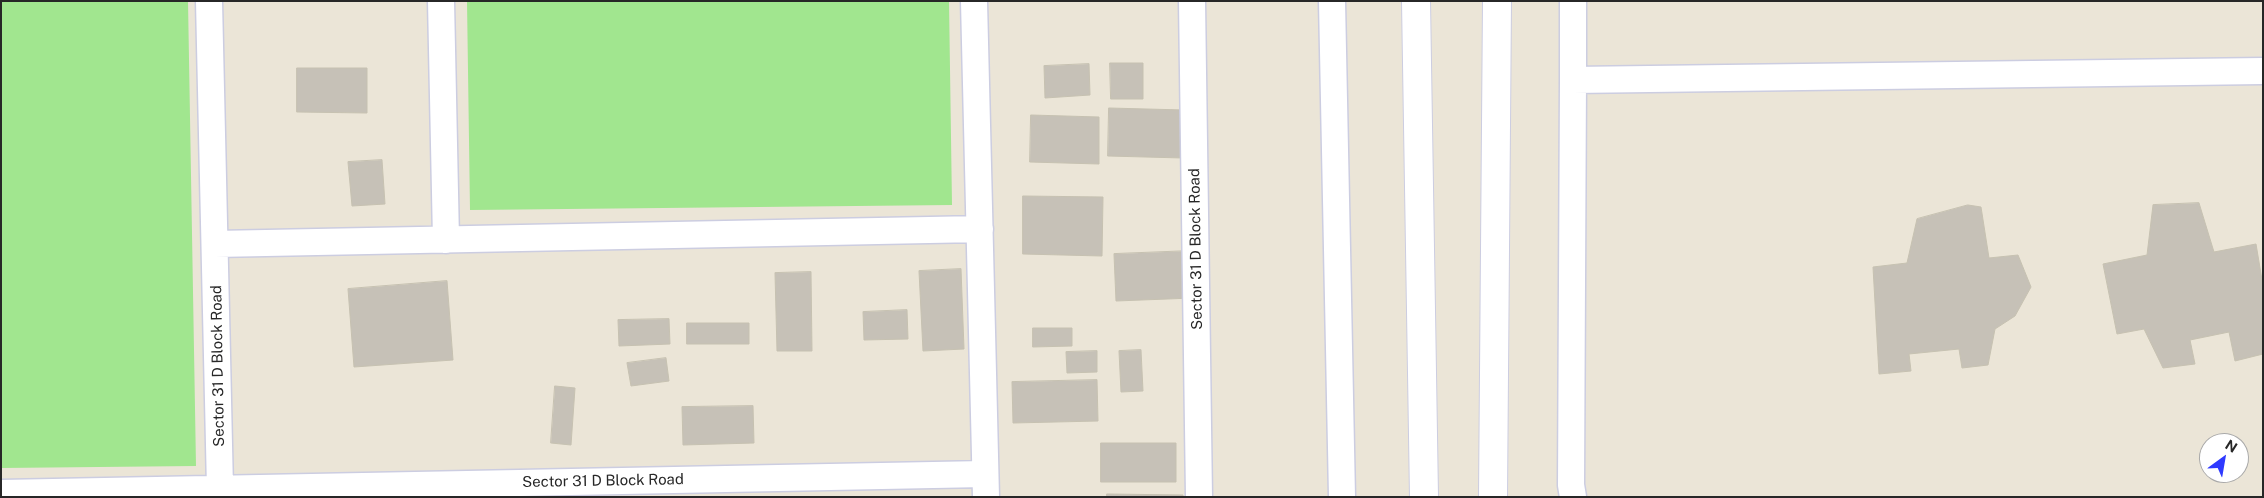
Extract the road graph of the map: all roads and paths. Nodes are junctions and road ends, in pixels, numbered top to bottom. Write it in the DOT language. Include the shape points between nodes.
graph roads {
  1 [pos="209,1"];
  2 [pos="441,1"];
  3 [pos="974,1"];
  4 [pos="1192,1"];
  5 [pos="1332,1"];
  6 [pos="1416,1"];
  7 [pos="1497,1"];
  8 [pos="1573,1"];
  9 [pos="2263,71"];
  10 [pos="1573,80"];
  11 [pos="980,229"];
  12 [pos="446,240"];
  13 [pos="215,244"];
  14 [pos="986,485"];
  15 [pos="220,489"];
  16 [pos="1,493"];
  17 [pos="1199,497"];
  18 [pos="1342,497"];
  19 [pos="1424,497"];
  20 [pos="1493,497"];
  21 [pos="1573,497"];
  1 -- 13 [label="street, Sector 31 D Block Road"];
  2 -- 12 [label="street"];
  3 -- 11 [label="street, Sector 31 D Block Road"];
  4 -- 17 [label="street, Sector 31 D Block Road"];
  5 -- 18 [label="street"];
  6 -- 19 [label="street"];
  7 -- 20 [label="street"];
  8 -- 10 [label="street"];
  9 -- 10 [label="street"];
  10 -- 21 [label="street"];
  11 -- 12 [label="street"];
  11 -- 14 [label="street, Sector 31 D Block Road"];
  12 -- 13 [label="street"];
  13 -- 15 [label="street, Sector 31 D Block Road"];
  14 -- 15 [label="street, Sector 31 D Block Road"];
  15 -- 16 [label="street, Sector 31 D Block Road"];
}
